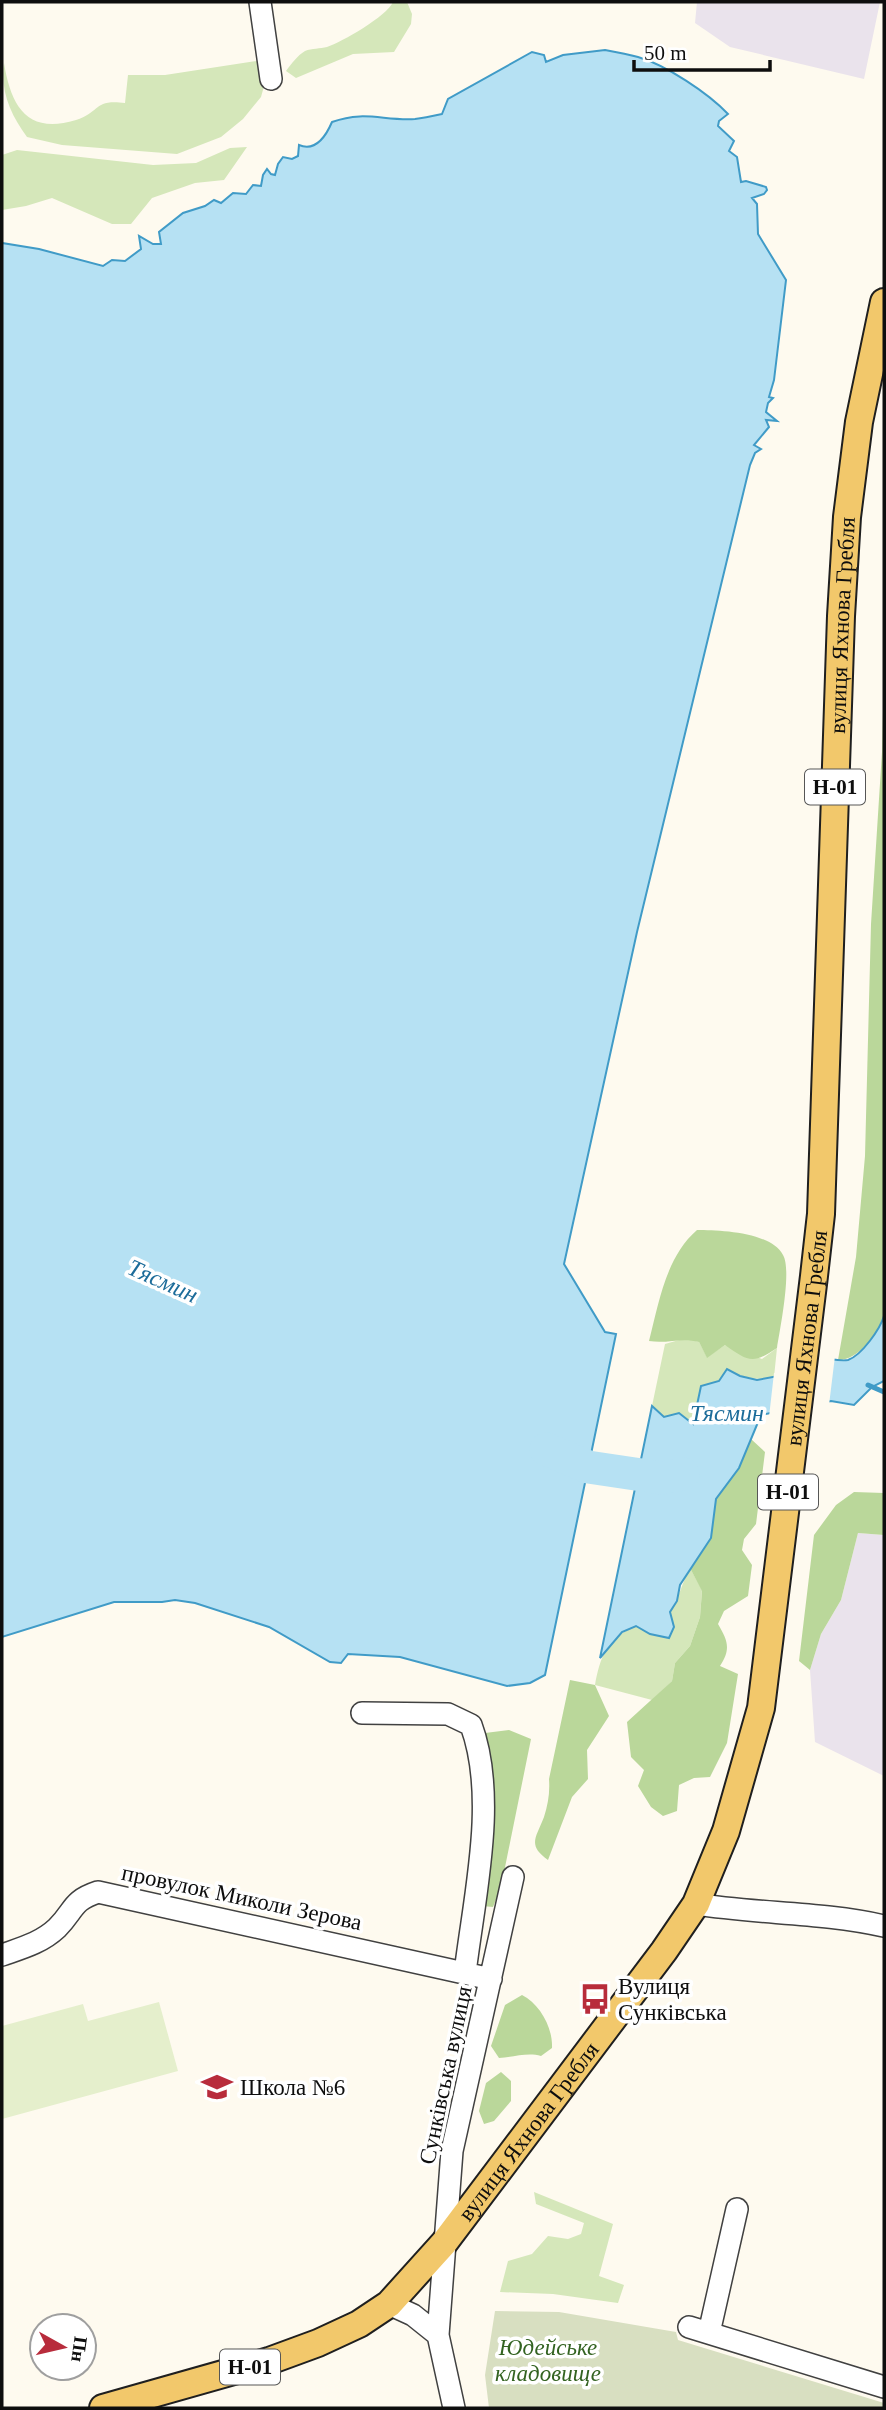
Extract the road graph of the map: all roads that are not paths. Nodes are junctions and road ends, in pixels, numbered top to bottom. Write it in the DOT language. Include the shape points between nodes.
graph roads {
  1 [pos="260,2"];
  2 [pos="271,79"];
  3 [pos="884,302"];
  4 [pos="362,1713"];
  5 [pos="513,1877"];
  6 [pos="696,1904"];
  7 [pos="884,1926"];
  8 [pos="2,1955"];
  9 [pos="465,1973"];
  10 [pos="491,1979"];
  11 [pos="737,2209"];
  12 [pos="444,2243"];
  13 [pos="389,2304"];
  14 [pos="688,2327"];
  15 [pos="709,2333"];
  16 [pos="438,2335"];
  17 [pos="884,2387"];
  18 [pos="103,2408"];
  19 [pos="454,2408"];
  1 -- 2 [label="street"];
  3 -- 6 [label="main road, вулиця Яхнова Гребля / Н-01" via="859,422 847,517 821,1214 814,1276 761,1708 726,1831"];
  4 -- 9 [label="street, Сунківська вулиця" via="448,1714 471,1725 484,1777 482,1836"];
  5 -- 10 [label="street, Сунківська вулиця"];
  6 -- 7 [label="street"];
  6 -- 12 [label="main road, вулиця Яхнова Гребля / Н-01"];
  8 -- 9 [label="street, провулок Миколи Зерова" via="38,1942 57,1928 81,1898 98,1892"];
  9 -- 10 [label="street, провулок Миколи Зерова"];
  10 -- 12 [label="street, Сунківська вулиця" via="452,2151"];
  11 -- 15 [label="street"];
  12 -- 13 [label="main road, вулиця Яхнова Гребля / Н-01"];
  12 -- 16 [label="street, Сунківська вулиця"];
  13 -- 16 [label="street" via="413,2315"];
  13 -- 18 [label="main road, Н-01" via="359,2324 294,2353"];
  14 -- 15 [label="street"];
  15 -- 17 [label="street"];
  16 -- 19 [label="street, Сунківська вулиця"];
}
